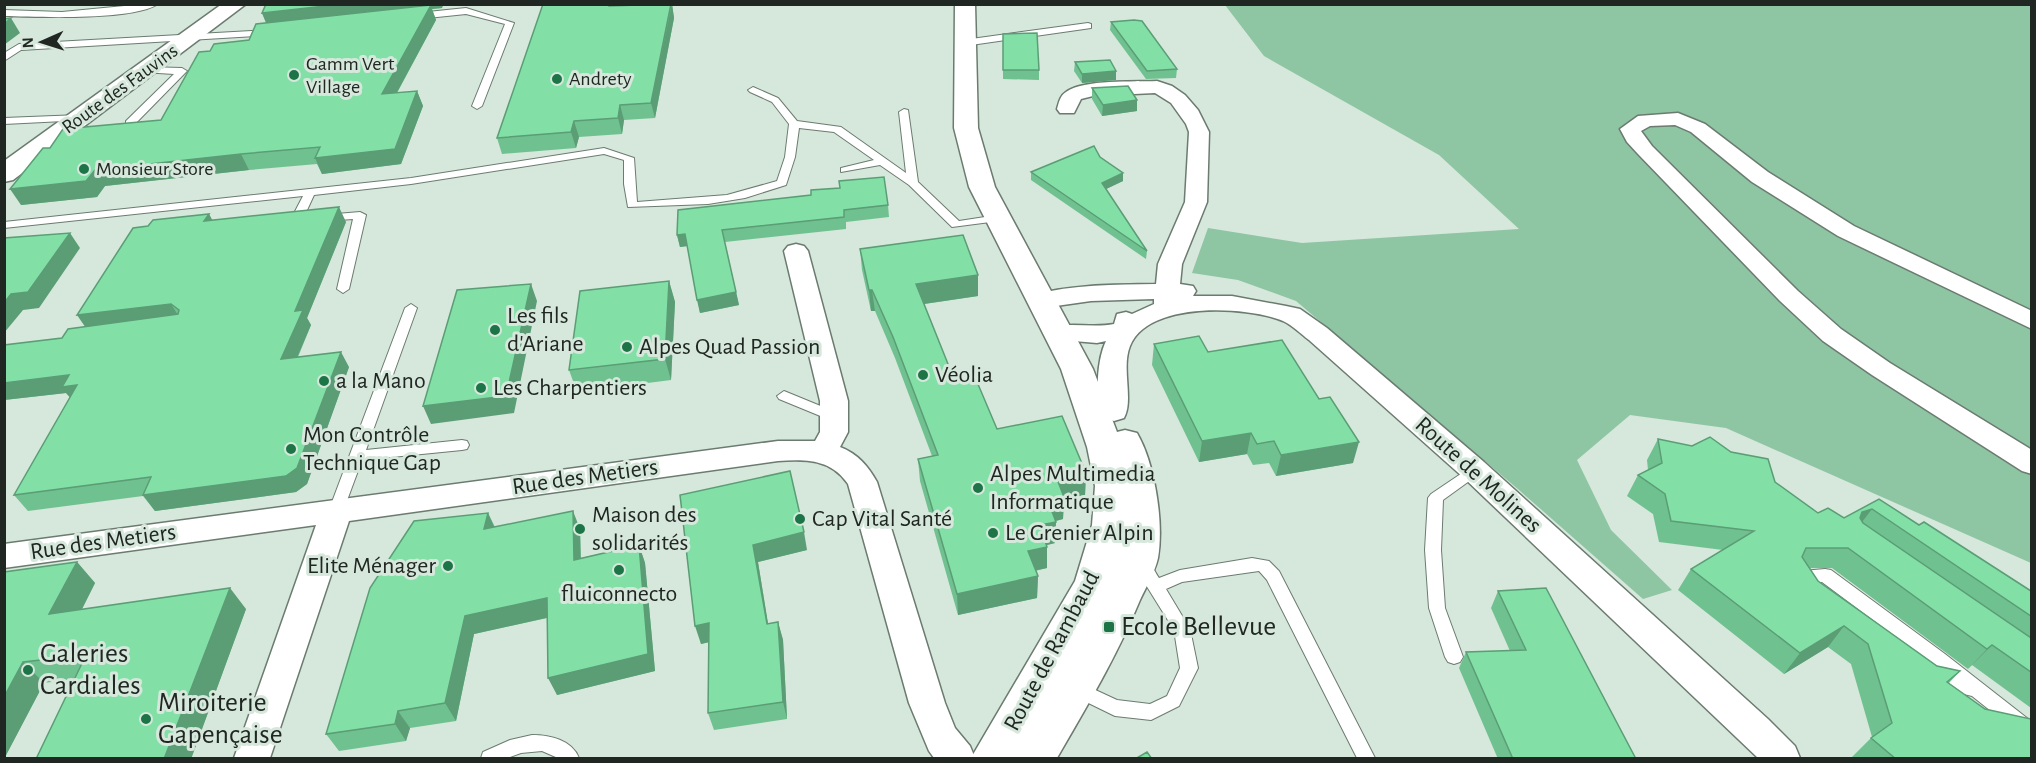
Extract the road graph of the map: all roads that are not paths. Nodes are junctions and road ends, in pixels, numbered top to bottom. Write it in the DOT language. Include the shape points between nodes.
graph roads {
  1 [pos="154,4"];
  2 [pos="236,4"];
  3 [pos="965,4"];
  4 [pos="4,14"];
  5 [pos="410,17"];
  6 [pos="1089,26"];
  7 [pos="274,32"];
  8 [pos="189,38"];
  9 [pos="964,43"];
  10 [pos="4,58"];
  11 [pos="145,70"];
  12 [pos="753,90"];
  13 [pos="477,106"];
  14 [pos="1067,109"];
  15 [pos="904,112"];
  16 [pos="80,118"];
  17 [pos="4,121"];
  18 [pos="130,123"];
  19 [pos="794,124"];
  20 [pos="882,161"];
  21 [pos="845,170"];
  22 [pos="4,174"];
  23 [pos="913,183"];
  24 [pos="310,192"];
  25 [pos="998,218"];
  26 [pos="4,225"];
  27 [pos="796,251"];
  28 [pos="343,289"];
  29 [pos="1091,293"];
  30 [pos="1042,300"];
  31 [pos="1166,300"];
  32 [pos="411,308"];
  33 [pos="2031,321"];
  34 [pos="1128,329"];
  35 [pos="1059,333"];
  36 [pos="1077,369"];
  37 [pos="784,396"];
  38 [pos="1114,411"];
  39 [pos="835,417"];
  40 [pos="462,445"];
  41 [pos="825,452"];
  42 [pos="355,456"];
  43 [pos="2031,464"];
  44 [pos="1474,470"];
  45 [pos="337,510"];
  46 [pos="1111,525"];
  47 [pos="4,556"];
  48 [pos="1147,573"];
  49 [pos="1810,595"];
  50 [pos="1085,633"];
  51 [pos="1454,657"];
  52 [pos="1915,672"];
  53 [pos="1074,675"];
  54 [pos="1977,689"];
  55 [pos="2031,733"];
  56 [pos="252,759"];
  57 [pos="490,759"];
  58 [pos="570,759"];
  59 [pos="957,759"];
  60 [pos="994,759"];
  61 [pos="1034,759"];
  62 [pos="1366,759"];
  63 [pos="1782,759"];
  1 -- 4 [label="lane" via="142,9 62,15"];
  2 -- 8 [label="street, Route des Fauvins"];
  3 -- 9 [label="street, Route de Rambaud"];
  5 -- 13 [label="lane" via="466,11 510,23"];
  6 -- 9 [label="lane"];
  7 -- 8 [label="lane"];
  8 -- 10 [label="lane" via="19,47"];
  8 -- 11 [label="street, Route des Fauvins"];
  9 -- 25 [label="street, Route de Rambaud" via="966,128 982,187"];
  11 -- 16 [label="street, Route des Fauvins"];
  11 -- 18 [label="lane" via="182,71"];
  12 -- 19 [label="lane" via="775,100"];
  14 -- 31 [label="street" via="1069,100 1082,91 1157,87 1182,101 1197,125 1196,202 1170,264"];
  15 -- 23 [label="lane"];
  16 -- 17 [label="lane"];
  16 -- 22 [label="street, Route des Fauvins"];
  19 -- 20 [label="lane" via="837,129"];
  19 -- 24 [label="lane" via="782,183 762,191 694,204 632,205 629,158 604,151 411,181"];
  20 -- 21 [label="lane"];
  20 -- 23 [label="lane"];
  23 -- 25 [label="lane" via="956,225"];
  24 -- 26 [label="lane"];
  24 -- 28 [label="lane" via="296,221 360,215"];
  25 -- 30 [label="street, Route de Rambaud"];
  27 -- 39 [label="street"];
  29 -- 30 [label="street"];
  29 -- 31 [label="street"];
  29 -- 34 [label="street" via="1117,305 1124,313"];
  30 -- 35 [label="street, Route de Rambaud"];
  31 -- 34 [label="street, Route de Molines"];
  31 -- 44 [label="street, Route de Molines" via="1246,305 1291,315"];
  32 -- 42 [label="lane"];
  33 -- 43 [label="street" via="1846,231 1760,177 1698,128 1678,119 1645,120 1630,129 1634,138 1789,296 1842,342"];
  34 -- 35 [label="street, Route de Molines" via="1097,335"];
  34 -- 38 [label="street" via="1115,352"];
  35 -- 36 [label="street, Route de Rambaud"];
  36 -- 38 [label="street, Route de Rambaud"];
  36 -- 46 [label="street, Route de Rambaud" via="1105,447 1113,486"];
  37 -- 39 [label="lane"];
  38 -- 48 [label="street, Route de Rambaud" via="1138,496"];
  39 -- 41 [label="street" via="834,432"];
  40 -- 42 [label="lane"];
  41 -- 45 [label="street, Rue des Metiers" via="778,451"];
  41 -- 59 [label="street, Rue des Metiers" via="854,468 862,482 927,703 937,730"];
  42 -- 45 [label="lane"];
  44 -- 51 [label="lane" via="1436,498 1433,550 1437,608"];
  44 -- 63 [label="street, Route de Molines"];
  45 -- 47 [label="street, Rue des Metiers"];
  45 -- 56 [label="street"];
  46 -- 50 [label="lane" via="1111,578"];
  46 -- 60 [label="street, Route de Rambaud" via="1094,584"];
  48 -- 53 [label="street, Route de Rambaud" via="1126,593 1101,644"];
  48 -- 53 [label="lane" via="1182,629 1189,668 1173,701 1151,712 1115,708"];
  48 -- 62 [label="lane" via="1180,576 1263,565 1273,576"];
  49 -- 54 [label="lane" via="1797,576 1825,575"];
  52 -- 54 [label="lane" via="1924,679"];
  53 -- 61 [label="street, Route de Rambaud"];
  54 -- 55 [label="lane"];
  57 -- 58 [label="lane" via="518,745 549,742"];
}
